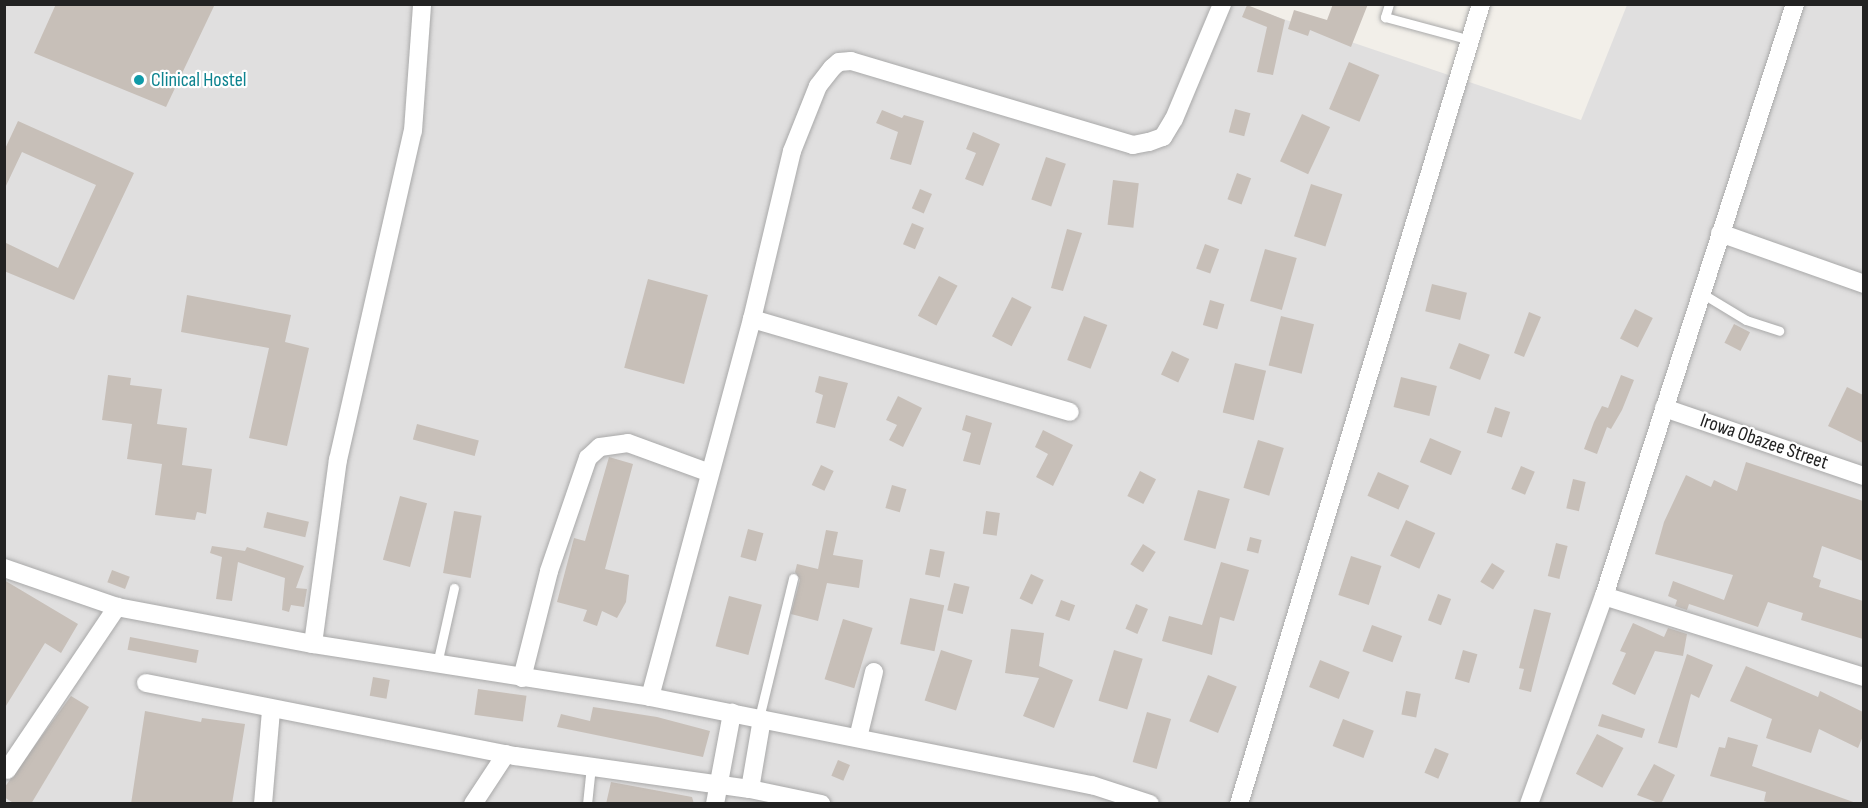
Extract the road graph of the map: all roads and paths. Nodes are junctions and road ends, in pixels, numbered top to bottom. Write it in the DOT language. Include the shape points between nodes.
graph roads {
  1 [pos="422,4"];
  2 [pos="1222,4"];
  3 [pos="1389,4"];
  4 [pos="1481,4"];
  5 [pos="1795,4"];
  6 [pos="1470,40"];
  7 [pos="1720,233"];
  8 [pos="1863,284"];
  9 [pos="1703,294"];
  10 [pos="752,319"];
  11 [pos="1779,331"];
  12 [pos="1664,408"];
  13 [pos="1070,412"];
  14 [pos="710,473"];
  15 [pos="1863,476"];
  16 [pos="4,568"];
  17 [pos="793,578"];
  18 [pos="454,588"];
  19 [pos="1604,596"];
  20 [pos="117,607"];
  21 [pos="313,644"];
  22 [pos="437,664"];
  23 [pos="874,672"];
  24 [pos="1863,677"];
  25 [pos="522,678"];
  26 [pos="146,683"];
  27 [pos="650,697"];
  28 [pos="271,710"];
  29 [pos="732,713"];
  30 [pos="761,719"];
  31 [pos="858,738"];
  32 [pos="506,754"];
  33 [pos="591,766"];
  34 [pos="7,770"];
  35 [pos="719,784"];
  36 [pos="750,789"];
  37 [pos="263,804"];
  38 [pos="473,804"];
  39 [pos="587,804"];
  40 [pos="715,804"];
  41 [pos="821,804"];
  42 [pos="1150,804"];
  43 [pos="1239,804"];
  44 [pos="1529,804"];
  1 -- 21 [label="street" via="414,131 338,460"];
  2 -- 10 [label="street" via="1163,137 1133,145 908,76 851,61 839,62 818,86 792,151"];
  3 -- 6 [label="lane" via="1385,17"];
  4 -- 6 [label="street"];
  5 -- 7 [label="street"];
  6 -- 43 [label="street"];
  7 -- 8 [label="street"];
  7 -- 9 [label="street"];
  9 -- 11 [label="lane" via="1746,320"];
  9 -- 12 [label="street"];
  10 -- 13 [label="street"];
  10 -- 14 [label="street"];
  12 -- 15 [label="street, Irowa Obazee Street"];
  12 -- 19 [label="street"];
  14 -- 25 [label="street" via="628,443 600,447 588,458 549,571"];
  14 -- 27 [label="street"];
  16 -- 20 [label="street"];
  17 -- 30 [label="lane"];
  18 -- 22 [label="lane"];
  19 -- 24 [label="street"];
  19 -- 44 [label="street"];
  20 -- 21 [label="street"];
  20 -- 34 [label="street"];
  21 -- 22 [label="street"];
  22 -- 25 [label="street"];
  23 -- 31 [label="street"];
  25 -- 27 [label="street"];
  26 -- 28 [label="street"];
  27 -- 29 [label="street"];
  28 -- 32 [label="street"];
  28 -- 37 [label="street"];
  29 -- 30 [label="street"];
  29 -- 35 [label="street"];
  30 -- 31 [label="street"];
  30 -- 36 [label="street"];
  31 -- 42 [label="street" via="1092,784"];
  32 -- 33 [label="street"];
  32 -- 38 [label="street"];
  33 -- 35 [label="street"];
  33 -- 39 [label="lane"];
  35 -- 36 [label="street"];
  35 -- 40 [label="street"];
  36 -- 41 [label="street"];
}
